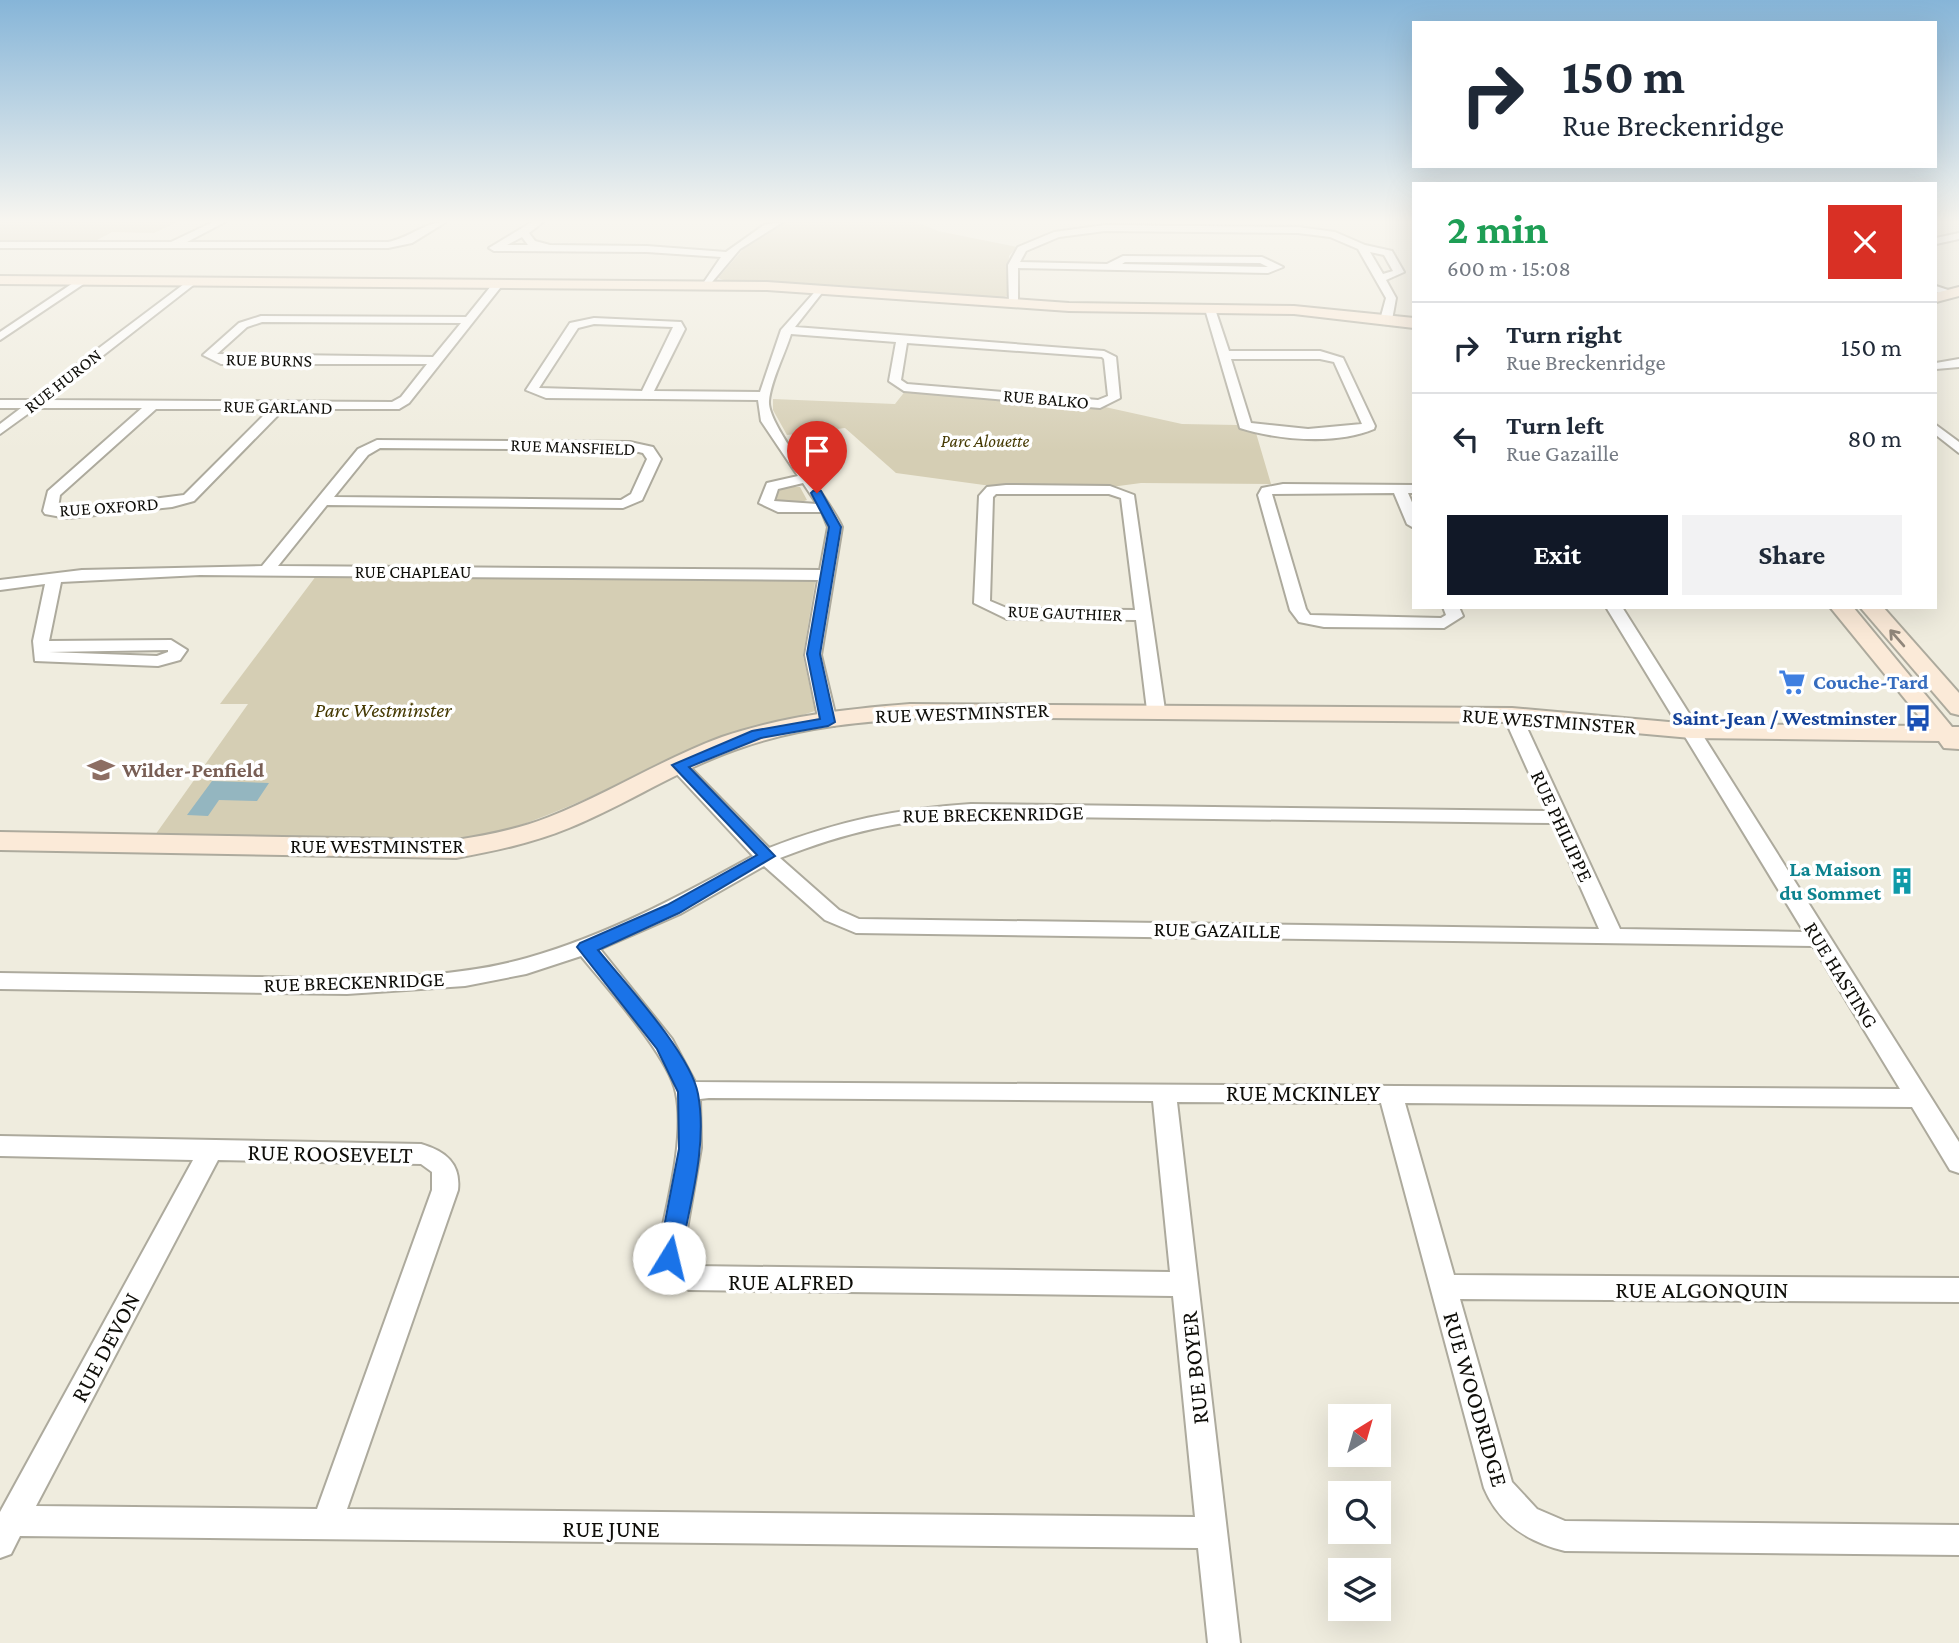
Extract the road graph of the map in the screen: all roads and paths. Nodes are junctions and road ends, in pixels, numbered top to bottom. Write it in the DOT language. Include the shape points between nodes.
graph roads {
  1 [pos="57,299"];
  2 [pos="169,299"];
  3 [pos="486,299"];
  4 [pos="812,299"];
  5 [pos="953,299"];
  6 [pos="1013,299"];
  7 [pos="1390,299"];
  8 [pos="1013,303"];
  9 [pos="1210,309"];
  10 [pos="9,317"];
  11 [pos="30,317"];
  12 [pos="468,320"];
  13 [pos="1386,320"];
  14 [pos="1412,323"];
  15 [pos="787,330"];
  16 [pos="0,337"];
  17 [pos="902,340"];
  18 [pos="1224,355"];
  19 [pos="436,361"];
  20 [pos="1959,363"];
  21 [pos="1937,366"];
  22 [pos="647,394"];
  23 [pos="765,396"];
  24 [pos="0,404"];
  25 [pos="32,405"];
  26 [pos="152,406"];
  27 [pos="279,407"];
  28 [pos="0,430"];
  29 [pos="1937,430"];
  30 [pos="1959,449"];
  31 [pos="807,478"];
  32 [pos="1406,489"];
  33 [pos="324,501"];
  34 [pos="827,508"];
  35 [pos="1412,515"];
  36 [pos="267,570"];
  37 [pos="826,575"];
  38 [pos="54,578"];
  39 [pos="0,585"];
  40 [pos="1452,609"];
  41 [pos="1616,609"];
  42 [pos="1843,609"];
  43 [pos="1873,609"];
  44 [pos="1144,615"];
  45 [pos="41,646"];
  46 [pos="1959,708"];
  47 [pos="1156,710"];
  48 [pos="1512,715"];
  49 [pos="828,722"];
  50 [pos="1691,732"];
  51 [pos="1955,739"];
  52 [pos="679,765"];
  53 [pos="1557,817"];
  54 [pos="0,841"];
  55 [pos="767,856"];
  56 [pos="1613,936"];
  57 [pos="1818,939"];
  58 [pos="586,947"];
  59 [pos="0,981"];
  60 [pos="688,1092"];
  61 [pos="1164,1092"];
  62 [pos="1390,1093"];
  63 [pos="1918,1098"];
  64 [pos="0,1146"];
  65 [pos="211,1150"];
  66 [pos="1959,1163"];
  67 [pos="1185,1284"];
  68 [pos="1444,1287"];
  69 [pos="1959,1290"];
  70 [pos="326,1526"];
  71 [pos="6,1532"];
  72 [pos="1211,1533"];
  73 [pos="1959,1540"];
  74 [pos="1224,1643"];
  1 -- 11 [label="street"];
  2 -- 25 [label="street, RUE HURON"];
  3 -- 12 [label="street, RUE GARLAND"];
  4 -- 15 [label="street"];
  5 -- 8 [label="street"];
  6 -- 8 [label="street"];
  7 -- 13 [label="street"];
  8 -- 9 [label="street"];
  9 -- 13 [label="street" via="1294,310"];
  9 -- 18 [label="street"];
  10 -- 11 [label="street"];
  11 -- 16 [label="street"];
  12 -- 19 [label="street, RUE GARLAND"];
  12 -- 19 [label="street, RUE BURNS" via="261,319 243,325 209,355 221,360"];
  13 -- 14 [label="street"];
  15 -- 17 [label="street, RUE BALKO"];
  15 -- 23 [label="street"];
  17 -- 17 [label="street, RUE BALKO" via="895,381 904,387 1100,404 1114,398 1110,357 1104,354"];
  18 -- 18 [label="street" via="1243,422 1250,428 1354,432 1369,426 1339,360 1320,355"];
  19 -- 27 [label="street, RUE GARLAND" via="395,406"];
  20 -- 21 [label="street"];
  22 -- 22 [label="street" via="679,328 674,323 594,321 574,325 532,390 540,394"];
  22 -- 23 [label="street"];
  23 -- 31 [label="street" via="766,421"];
  24 -- 25 [label="street, RUE GARLAND"];
  25 -- 26 [label="street, RUE GARLAND"];
  25 -- 28 [label="street, RUE HURON"];
  26 -- 27 [label="street, RUE GARLAND"];
  26 -- 27 [label="street, RUE OXFORD" via="54,494 50,511 67,514 189,498"];
  29 -- 30 [label="street"];
  31 -- 34 [label="street"];
  31 -- 34 [label="street" via="772,486 766,503 778,508"];
  32 -- 35 [label="street"];
  32 -- 40 [label="street" via="1267,491 1265,499 1300,614 1324,622 1437,623 1454,619"];
  33 -- 33 [label="street, RUE MANSFIELD" via="623,504 637,497 653,456 648,450 630,446 377,444 363,452"];
  33 -- 36 [label="street, RUE MANSFIELD"];
  34 -- 37 [label="street" via="835,531"];
  36 -- 37 [label="street, RUE CHAPLEAU"];
  36 -- 38 [label="street, RUE CHAPLEAU"];
  37 -- 49 [label="street" via="813,654"];
  38 -- 39 [label="street, RUE CHAPLEAU"];
  38 -- 45 [label="street"];
  41 -- 50 [label="street, RUE HASTING"];
  42 -- 51 [label="street"];
  46 -- 43 [label="street, one-way"];
  44 -- 44 [label="street, RUE GAUTHIER" via="1127,495 1111,490 1006,489 989,493 982,603 1007,614"];
  44 -- 47 [label="street, RUE GAUTHIER"];
  45 -- 45 [label="street" via="41,657 52,660 158,661 179,650 171,645"];
  47 -- 48 [label="street, RUE WESTMINSTER"];
  47 -- 49 [label="street, RUE WESTMINSTER" via="941,709"];
  48 -- 50 [label="street, RUE WESTMINSTER"];
  48 -- 53 [label="street, RUE PHILIPPE"];
  49 -- 52 [label="street, RUE WESTMINSTER" via="757,734"];
  50 -- 51 [label="street, RUE WESTMINSTER"];
  50 -- 57 [label="street, RUE HASTING"];
  52 -- 54 [label="street, RUE WESTMINSTER" via="539,830 456,849"];
  52 -- 55 [label="street, RUE GAZAILLE"];
  53 -- 55 [label="street, RUE BRECKENRIDGE" via="937,811 851,824"];
  53 -- 56 [label="street, RUE PHILIPPE"];
  55 -- 56 [label="street, RUE GAZAILLE" via="832,915 856,926"];
  55 -- 58 [label="street, RUE BRECKENRIDGE" via="673,909"];
  56 -- 57 [label="street, RUE GAZAILLE"];
  57 -- 63 [label="street, RUE HASTING"];
  58 -- 59 [label="street, RUE BRECKENRIDGE" via="494,973 394,985"];
  58 -- 60 [label="street, RUE ALFRED" via="664,1045"];
  60 -- 61 [label="street, RUE MCKINLEY"];
  60 -- 67 [label="street, RUE ALFRED" via="689,1149 669,1258 689,1278"];
  61 -- 62 [label="street, RUE MCKINLEY"];
  61 -- 67 [label="street, RUE BOYER"];
  62 -- 63 [label="street, RUE MCKINLEY"];
  62 -- 68 [label="street, RUE WOODRIDGE"];
  63 -- 66 [label="street, RUE HASTING"];
  64 -- 65 [label="street, RUE ROOSEVELT"];
  65 -- 70 [label="street, RUE ROOSEVELT" via="421,1154 443,1165 447,1177"];
  65 -- 71 [label="street, RUE DEVON"];
  67 -- 72 [label="street, RUE BOYER"];
  68 -- 69 [label="street, RUE ALGONQUIN"];
  68 -- 73 [label="street, RUE WOODRIDGE" via="1499,1488 1507,1503 1535,1527 1565,1536"];
  70 -- 71 [label="street, RUE JUNE"];
  70 -- 72 [label="street, RUE JUNE"];
  72 -- 74 [label="street, RUE BOYER"];
}
